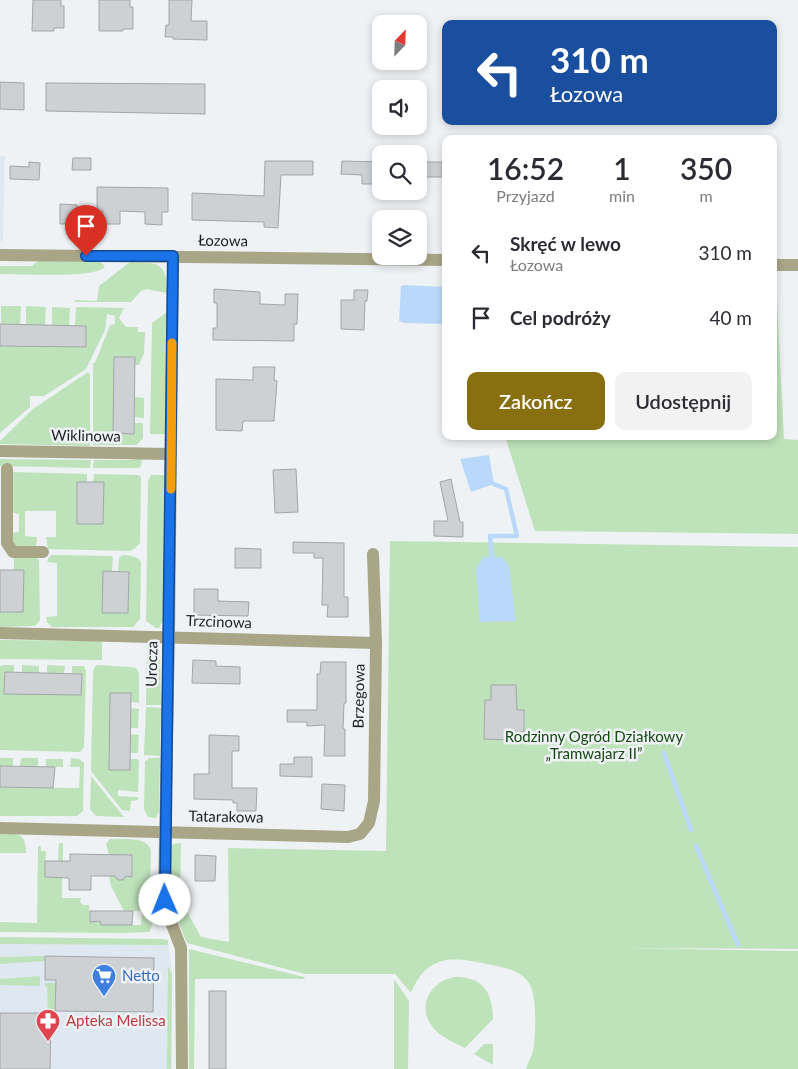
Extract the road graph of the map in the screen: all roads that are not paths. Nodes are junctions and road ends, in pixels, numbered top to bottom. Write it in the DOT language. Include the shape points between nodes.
graph roads {
  1 [pos="0,255"];
  2 [pos="173,256"];
  3 [pos="442,260"];
  4 [pos="777,265"];
  5 [pos="798,265"];
  6 [pos="0,451"];
  7 [pos="172,454"];
  8 [pos="7,469"];
  9 [pos="43,552"];
  10 [pos="373,554"];
  11 [pos="0,633"];
  12 [pos="169,637"];
  13 [pos="376,642"];
  14 [pos="0,828"];
  15 [pos="165,832"];
  16 [pos="360,834"];
  17 [pos="182,1069"];
  1 -- 2 [label="street, Łozowa"];
  2 -- 3 [label="street, Łozowa"];
  2 -- 7 [label="street, Urocza"];
  4 -- 5 [label="street"];
  6 -- 7 [label="street, Wiklinowa"];
  7 -- 12 [label="street, Urocza"];
  8 -- 9 [label="street" via="7,543 13,552"];
  10 -- 13 [label="street, Brzegowa"];
  11 -- 12 [label="street, Trzcinowa"];
  12 -- 13 [label="street, Trzcinowa"];
  12 -- 15 [label="street, Urocza"];
  13 -- 16 [label="street, Brzegowa" via="374,800 369,822"];
  14 -- 15 [label="street, Tatarakowa"];
  15 -- 16 [label="street, Tatarakowa"];
  15 -- 17 [label="street, Urocza" via="165,900 182,954"];
}
